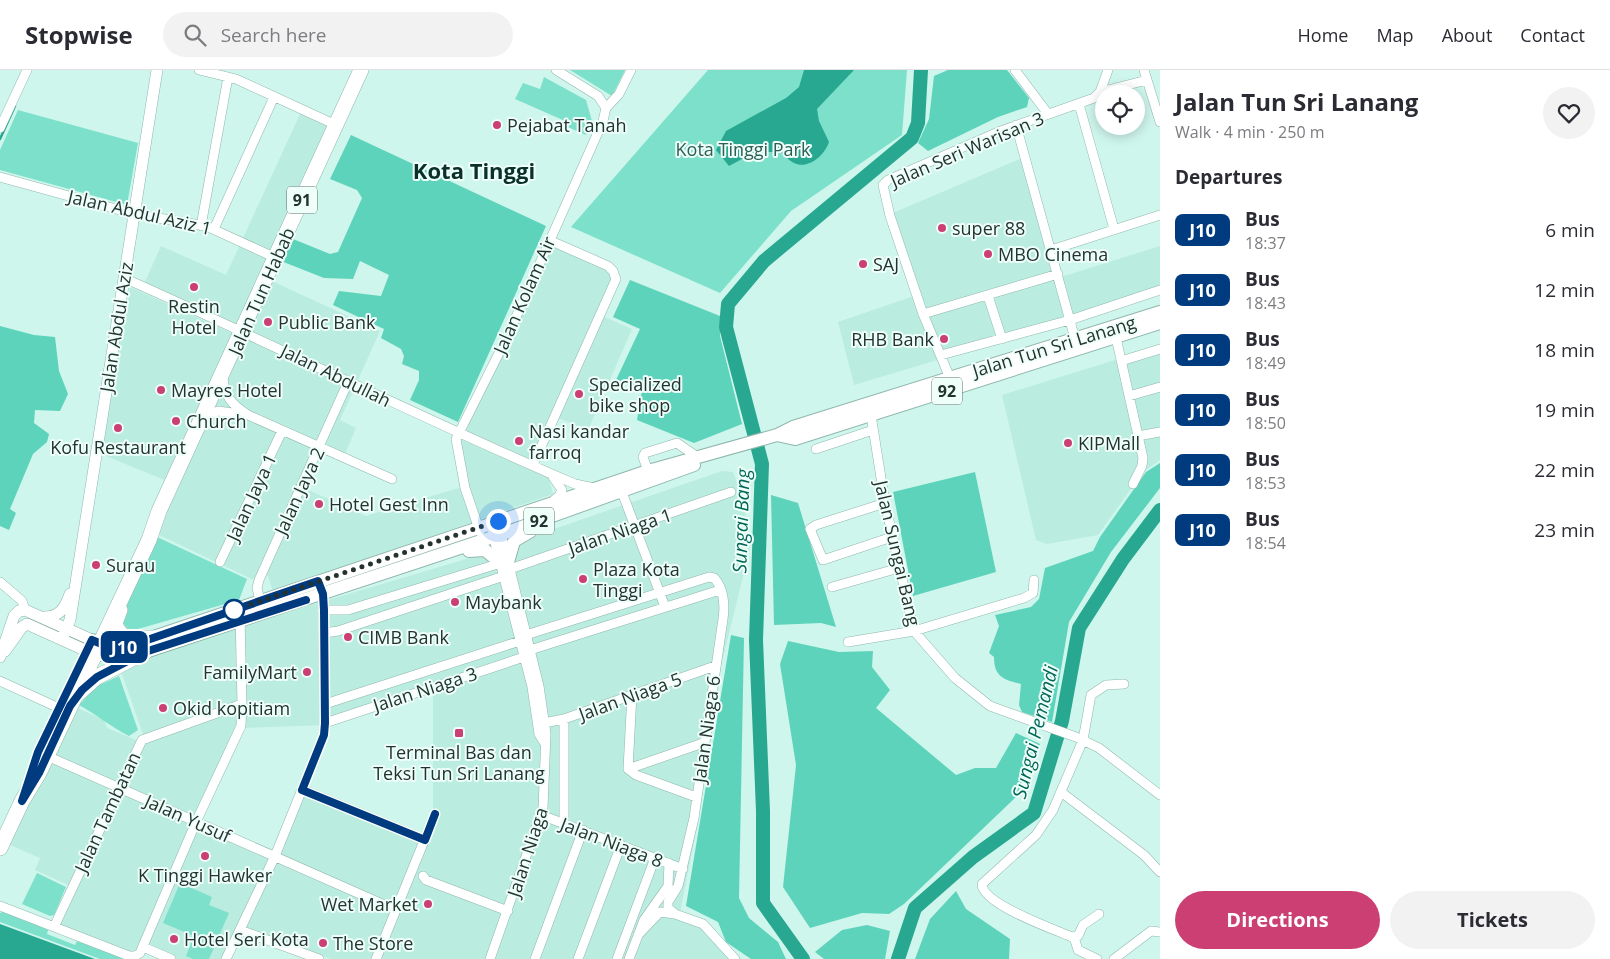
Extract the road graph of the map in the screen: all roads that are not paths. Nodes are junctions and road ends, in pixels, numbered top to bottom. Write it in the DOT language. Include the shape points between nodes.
graph roads {
  1 [pos="157,70"];
  2 [pos="198,70"];
  3 [pos="361,70"];
  4 [pos="556,70"];
  5 [pos="632,70"];
  6 [pos="1015,70"];
  7 [pos="1108,70"];
  8 [pos="1144,70"];
  9 [pos="25,71"];
  10 [pos="228,76"];
  11 [pos="1147,80"];
  12 [pos="1103,85"];
  13 [pos="1127,85"];
  14 [pos="274,97"];
  15 [pos="1095,97"];
  16 [pos="1079,104"];
  17 [pos="606,108"];
  18 [pos="1048,114"];
  19 [pos="1160,122"];
  20 [pos="336,125"];
  21 [pos="1016,125"];
  22 [pos="0,128"];
  23 [pos="0,177"];
  24 [pos="134,214"];
  25 [pos="1160,216"];
  26 [pos="202,226"];
  27 [pos="214,229"];
  28 [pos="1114,229"];
  29 [pos="549,240"];
  30 [pos="1050,250"];
  31 [pos="276,258"];
  32 [pos="1058,274"];
  33 [pos="124,278"];
  34 [pos="1160,290"];
  35 [pos="988,296"];
  36 [pos="1160,312"];
  37 [pos="923,314"];
  38 [pos="1070,320"];
  39 [pos="1160,323"];
  40 [pos="243,331"];
  41 [pos="1115,332"];
  42 [pos="1002,339"];
  43 [pos="1075,339"];
  44 [pos="1160,349"];
  45 [pos="941,355"];
  46 [pos="1121,361"];
  47 [pos="222,377"];
  48 [pos="950,378"];
  49 [pos="348,382"];
  50 [pos="1160,387"];
  51 [pos="1129,396"];
  52 [pos="871,415"];
  53 [pos="248,416"];
  54 [pos="204,418"];
  55 [pos="873,430"];
  56 [pos="282,431"];
  57 [pos="1160,432"];
  58 [pos="458,433"];
  59 [pos="776,435"];
  60 [pos="1138,436"];
  61 [pos="320,448"];
  62 [pos="731,449"];
  63 [pos="816,449"];
  64 [pos="696,456"];
  65 [pos="533,465"];
  66 [pos="648,471"];
  67 [pos="550,473"];
  68 [pos="392,479"];
  69 [pos="1133,484"];
  70 [pos="601,487"];
  71 [pos="622,492"];
  72 [pos="731,492"];
  73 [pos="886,503"];
  74 [pos="543,506"];
  75 [pos="577,508"];
  76 [pos="159,511"];
  77 [pos="489,524"];
  78 [pos="635,526"];
  79 [pos="493,537"];
  80 [pos="892,537"];
  81 [pos="443,554"];
  82 [pos="220,562"];
  83 [pos="506,567"];
  84 [pos="899,568"];
  85 [pos="1034,580"];
  86 [pos="318,581"];
  87 [pos="0,582"];
  88 [pos="75,583"];
  89 [pos="832,587"];
  90 [pos="125,589"];
  91 [pos="720,590"];
  92 [pos="660,593"];
  93 [pos="323,594"];
  94 [pos="260,601"];
  95 [pos="665,607"];
  96 [pos="26,610"];
  97 [pos="324,610"];
  98 [pos="240,615"];
  99 [pos="43,617"];
  100 [pos="914,631"];
  101 [pos="324,632"];
  102 [pos="65,634"];
  103 [pos="154,638"];
  104 [pos="523,638"];
  105 [pos="848,642"];
  106 [pos="93,647"];
  107 [pos="145,652"];
  108 [pos="527,654"];
  109 [pos="0,658"];
  110 [pos="715,666"];
  111 [pos="0,681"];
  112 [pos="1124,684"];
  113 [pos="632,694"];
  114 [pos="242,704"];
  115 [pos="325,704"];
  116 [pos="65,707"];
  117 [pos="564,719"];
  118 [pos="325,723"];
  119 [pos="544,723"];
  120 [pos="1080,739"];
  121 [pos="544,742"];
  122 [pos="703,743"];
  123 [pos="42,754"];
  124 [pos="628,769"];
  125 [pos="119,788"];
  126 [pos="302,790"];
  127 [pos="1061,792"];
  128 [pos="1160,795"];
  129 [pos="696,797"];
  130 [pos="435,814"];
  131 [pos="541,815"];
  132 [pos="196,822"];
  133 [pos="564,823"];
  134 [pos="583,830"];
  135 [pos="425,840"];
  136 [pos="621,845"];
  137 [pos="0,848"];
  138 [pos="275,856"];
  139 [pos="655,858"];
  140 [pos="668,863"];
  141 [pos="683,869"];
  142 [pos="1160,872"];
  143 [pos="423,876"];
  144 [pos="1,906"];
  145 [pos="396,910"];
  146 [pos="508,911"];
  147 [pos="675,914"];
  148 [pos="1099,914"];
  149 [pos="54,927"];
  150 [pos="240,930"];
  151 [pos="1160,932"];
  152 [pos="638,935"];
  153 [pos="1074,937"];
  154 [pos="143,947"];
  155 [pos="171,959"];
  156 [pos="226,959"];
  157 [pos="319,959"];
  158 [pos="376,959"];
  159 [pos="490,959"];
  160 [pos="534,959"];
  161 [pos="578,959"];
  162 [pos="617,959"];
  163 [pos="629,959"];
  164 [pos="735,959"];
  165 [pos="1097,959"];
  166 [pos="1114,959"];
  1 -- 24 [label="street, Jalan Abdul Aziz"];
  2 -- 10 [label="street"];
  3 -- 20 [label="highway, Jalan Tun Habab / 91"];
  4 -- 17 [label="street" via="598,96"];
  5 -- 17 [label="street, Jalan Kolam Air" via="619,94"];
  6 -- 18 [label="street"];
  7 -- 12 [label="street"];
  8 -- 11 [label="street"];
  9 -- 22 [label="street"];
  10 -- 14 [label="street"];
  10 -- 26 [label="street"];
  11 -- 13 [label="street, Jalan Seri Warisan 3"];
  11 -- 19 [label="street"];
  14 -- 20 [label="street"];
  14 -- 27 [label="street"];
  15 -- 16 [label="street, Jalan Seri Warisan 3"];
  16 -- 18 [label="street, Jalan Seri Warisan 3"];
  16 -- 28 [label="street"];
  17 -- 29 [label="street, Jalan Kolam Air"];
  18 -- 21 [label="street, Jalan Seri Warisan 3"];
  20 -- 31 [label="highway, Jalan Tun Habab / 91"];
  21 -- 30 [label="street"];
  21 -- 37 [label="street, Jalan Seri Warisan 3" via="888,180 883,185"];
  23 -- 24 [label="street, Jalan Abdul Aziz 1"];
  24 -- 26 [label="street, Jalan Abdul Aziz 1"];
  24 -- 33 [label="street, Jalan Abdul Aziz"];
  25 -- 28 [label="street"];
  26 -- 27 [label="street, Jalan Abdul Aziz 1"];
  27 -- 31 [label="street, Jalan Abdul Aziz 1"];
  28 -- 30 [label="street"];
  29 -- 58 [label="street, Jalan Kolam Air" via="508,335"];
  29 -- 65 [label="street" via="608,266 616,279"];
  30 -- 32 [label="street"];
  31 -- 40 [label="highway, Jalan Tun Habab / 91"];
  32 -- 35 [label="street"];
  32 -- 38 [label="street"];
  33 -- 40 [label="street, Jalan Abdullah"];
  33 -- 88 [label="street, Jalan Abdul Aziz"];
  34 -- 38 [label="street"];
  35 -- 37 [label="street"];
  35 -- 42 [label="street"];
  36 -- 41 [label="main road, Jalan Tun Sri Lanang / 92"];
  37 -- 45 [label="street, Jalan Seri Warisan 3"];
  38 -- 42 [label="street"];
  38 -- 43 [label="street"];
  39 -- 41 [label="main road, Jalan Tun Sri Lanang / 92"];
  40 -- 47 [label="highway, Jalan Tun Habab"];
  40 -- 49 [label="street, Jalan Abdullah"];
  41 -- 43 [label="main road, Jalan Tun Sri Lanang / 92"];
  41 -- 46 [label="street"];
  41 -- 52 [label="main road, Jalan Tun Sri Lanang / 92"];
  42 -- 45 [label="street"];
  43 -- 48 [label="main road, Jalan Tun Sri Lanang / 92"];
  44 -- 46 [label="street"];
  45 -- 48 [label="street, Jalan Seri Warisan 3"];
  46 -- 51 [label="street"];
  47 -- 53 [label="street" via="230,401"];
  47 -- 54 [label="highway, Jalan Tun Habab"];
  48 -- 59 [label="main road, Jalan Tun Sri Lanang / 92"];
  49 -- 58 [label="street, Jalan Abdullah"];
  49 -- 61 [label="street, Jalan Jaya 2"];
  50 -- 51 [label="street"];
  51 -- 60 [label="street"];
  52 -- 55 [label="street, Jalan Sungai Bang"];
  52 -- 59 [label="main road, Jalan Tun Sri Lanang / 92" via="795,439"];
  53 -- 54 [label="street" via="226,410"];
  53 -- 56 [label="street"];
  54 -- 76 [label="highway, Jalan Tun Habab"];
  55 -- 63 [label="street"];
  55 -- 73 [label="street, Jalan Sungai Bang"];
  56 -- 61 [label="street"];
  56 -- 82 [label="street, Jalan Jaya 1"];
  57 -- 60 [label="street"];
  58 -- 65 [label="street, Jalan Abdullah"];
  58 -- 77 [label="street, Jalan Kolam Air" via="456,448 465,488"];
  59 -- 62 [label="main road, Jalan Tun Sri Lanang / 92"];
  60 -- 69 [label="street" via="1143,464"];
  61 -- 68 [label="street"];
  61 -- 94 [label="street, Jalan Jaya 2" via="259,580"];
  62 -- 64 [label="main road, Jalan Tun Sri Lanang / 92"];
  62 -- 71 [label="main road, Jalan Tun Sri Lanang / 92"];
  64 -- 66 [label="main road, Jalan Tun Sri Lanang / 92"];
  64 -- 66 [label="street" via="679,443 656,449 643,455"];
  65 -- 67 [label="street, Jalan Abdullah"];
  66 -- 70 [label="main road, Jalan Tun Sri Lanang / 92"];
  67 -- 70 [label="street, Jalan Abdullah" via="581,486"];
  67 -- 74 [label="street" via="561,485 562,492"];
  70 -- 74 [label="main road, Jalan Tun Sri Lanang / 92"];
  71 -- 75 [label="main road, Jalan Tun Sri Lanang / 92"];
  71 -- 78 [label="street"];
  72 -- 78 [label="street, Jalan Niaga 1"];
  73 -- 80 [label="street, Jalan Sungai Bang"];
  73 -- 80 [label="street" via="810,529 822,560"];
  74 -- 77 [label="main road, Jalan Tun Sri Lanang / 92"];
  75 -- 79 [label="main road, Jalan Tun Sri Lanang / 92"];
  75 -- 83 [label="main road" via="569,517 517,538"];
  76 -- 90 [label="highway, Jalan Tun Habab"];
  76 -- 106 [label="highway, Jalan Tun Habab" via="142,534"];
  77 -- 79 [label="street, Jalan Niaga"];
  77 -- 86 [label="main road, Jalan Tun Sri Lanang / 92"];
  78 -- 83 [label="street, Jalan Niaga 1"];
  78 -- 92 [label="street"];
  79 -- 81 [label="main road, Jalan Tun Sri Lanang / 92"];
  79 -- 83 [label="street, Jalan Niaga"];
  80 -- 84 [label="street, Jalan Sungai Bang"];
  81 -- 83 [label="main road" via="482,549 492,553"];
  81 -- 93 [label="main road, Jalan Tun Sri Lanang / 92"];
  83 -- 97 [label="street, Jalan Niaga 1" via="348,610"];
  83 -- 101 [label="street, Jalan Niaga 1" via="338,631"];
  83 -- 104 [label="street, Jalan Niaga"];
  84 -- 89 [label="street"];
  84 -- 100 [label="street, Jalan Sungai Bang"];
  85 -- 100 [label="street" via="1033,593 1024,598"];
  86 -- 93 [label="street"];
  86 -- 94 [label="main road, Jalan Tun Sri Lanang / 92"];
  87 -- 96 [label="street" via="22,602"];
  88 -- 99 [label="street" via="62,611"];
  88 -- 102 [label="street"];
  90 -- 103 [label="highway" via="116,620 118,631 133,638"];
  90 -- 106 [label="highway, Jalan Tun Habab"];
  91 -- 92 [label="street" via="712,577"];
  91 -- 95 [label="street, Jalan Niaga 3"];
  91 -- 110 [label="street, Jalan Niaga 6" via="724,611"];
  92 -- 95 [label="street"];
  92 -- 104 [label="street"];
  93 -- 97 [label="street"];
  93 -- 98 [label="main road, Jalan Tun Sri Lanang / 92"];
  94 -- 98 [label="main road, Jalan Tun Sri Lanang / 92"];
  95 -- 108 [label="street, Jalan Niaga 3"];
  96 -- 99 [label="street"];
  96 -- 109 [label="street" via="14,616"];
  97 -- 101 [label="street"];
  98 -- 103 [label="main road, Jalan Tun Sri Lanang / 92"];
  98 -- 107 [label="main road, Jalan Tun Sri Lanang / 92"];
  98 -- 114 [label="street"];
  99 -- 102 [label="street"];
  100 -- 105 [label="street"];
  100 -- 120 [label="street, Jalan Sungai Bang" via="955,678 990,706"];
  101 -- 115 [label="street"];
  102 -- 106 [label="street"];
  102 -- 109 [label="street" via="28,624 22,627"];
  103 -- 106 [label="main road, Jalan Tun Sri Lanang / 92" via="124,648"];
  104 -- 108 [label="street, Jalan Niaga"];
  104 -- 115 [label="street"];
  106 -- 107 [label="main road, Jalan Tun Sri Lanang / 92" via="113,658"];
  106 -- 116 [label="highway"];
  107 -- 116 [label="highway" via="97,677"];
  108 -- 118 [label="street, Jalan Niaga 3"];
  108 -- 119 [label="street, Jalan Niaga" via="539,686"];
  108 -- 121 [label="street, Jalan Niaga" via="539,734"];
  110 -- 113 [label="street, Jalan Niaga 5"];
  110 -- 122 [label="street, Jalan Niaga 6"];
  111 -- 116 [label="street"];
  112 -- 120 [label="street" via="1106,685 1091,695"];
  113 -- 117 [label="street, Jalan Niaga 5"];
  113 -- 124 [label="street"];
  114 -- 125 [label="street, Jalan Tambatan" via="144,738"];
  114 -- 132 [label="street" via="240,726"];
  115 -- 118 [label="street"];
  116 -- 123 [label="highway"];
  117 -- 119 [label="street, Jalan Niaga 5"];
  117 -- 133 [label="street"];
  118 -- 126 [label="street" via="324,735"];
  119 -- 121 [label="street, Jalan Niaga"];
  120 -- 127 [label="street"];
  120 -- 128 [label="street, Jalan Sungai Bang" via="1099,748"];
  121 -- 131 [label="street, Jalan Niaga"];
  122 -- 124 [label="street"];
  122 -- 129 [label="street, Jalan Niaga 6"];
  123 -- 125 [label="street, Jalan Yusuf"];
  123 -- 137 [label="highway"];
  124 -- 129 [label="street" via="636,775"];
  125 -- 132 [label="street, Jalan Yusuf"];
  125 -- 149 [label="street, Jalan Tambatan"];
  126 -- 135 [label="street"];
  126 -- 138 [label="street"];
  127 -- 142 [label="street"];
  127 -- 153 [label="street" via="1036,835 988,876 982,889 1006,908"];
  129 -- 141 [label="street, Jalan Niaga 6"];
  130 -- 135 [label="street"];
  131 -- 133 [label="street, Jalan Niaga 8"];
  131 -- 146 [label="street, Jalan Niaga"];
  132 -- 138 [label="street, Jalan Yusuf"];
  132 -- 154 [label="street"];
  133 -- 134 [label="street, Jalan Niaga 8"];
  134 -- 136 [label="street, Jalan Niaga 8"];
  134 -- 160 [label="street"];
  135 -- 145 [label="street"];
  136 -- 139 [label="street, Jalan Niaga 8"];
  136 -- 161 [label="street"];
  138 -- 145 [label="street, Jalan Yusuf"];
  138 -- 150 [label="street"];
  139 -- 140 [label="street, Jalan Niaga 8"];
  139 -- 162 [label="street"];
  140 -- 141 [label="street, Jalan Niaga 8"];
  140 -- 152 [label="street" via="668,886 644,920"];
  141 -- 147 [label="street, Jalan Niaga 6" via="668,902 668,908"];
  143 -- 146 [label="street" via="426,880"];
  144 -- 149 [label="street"];
  145 -- 158 [label="street"];
  146 -- 159 [label="street, Jalan Niaga"];
  147 -- 152 [label="street" via="660,912"];
  147 -- 164 [label="street" via="703,924"];
  148 -- 153 [label="street" via="1083,925 1078,936"];
  149 -- 154 [label="street" via="129,956 138,955"];
  150 -- 156 [label="street"];
  150 -- 157 [label="street"];
  151 -- 166 [label="street" via="1151,931"];
  152 -- 163 [label="street"];
  153 -- 165 [label="street" via="1078,950"];
  154 -- 155 [label="street"];
}
